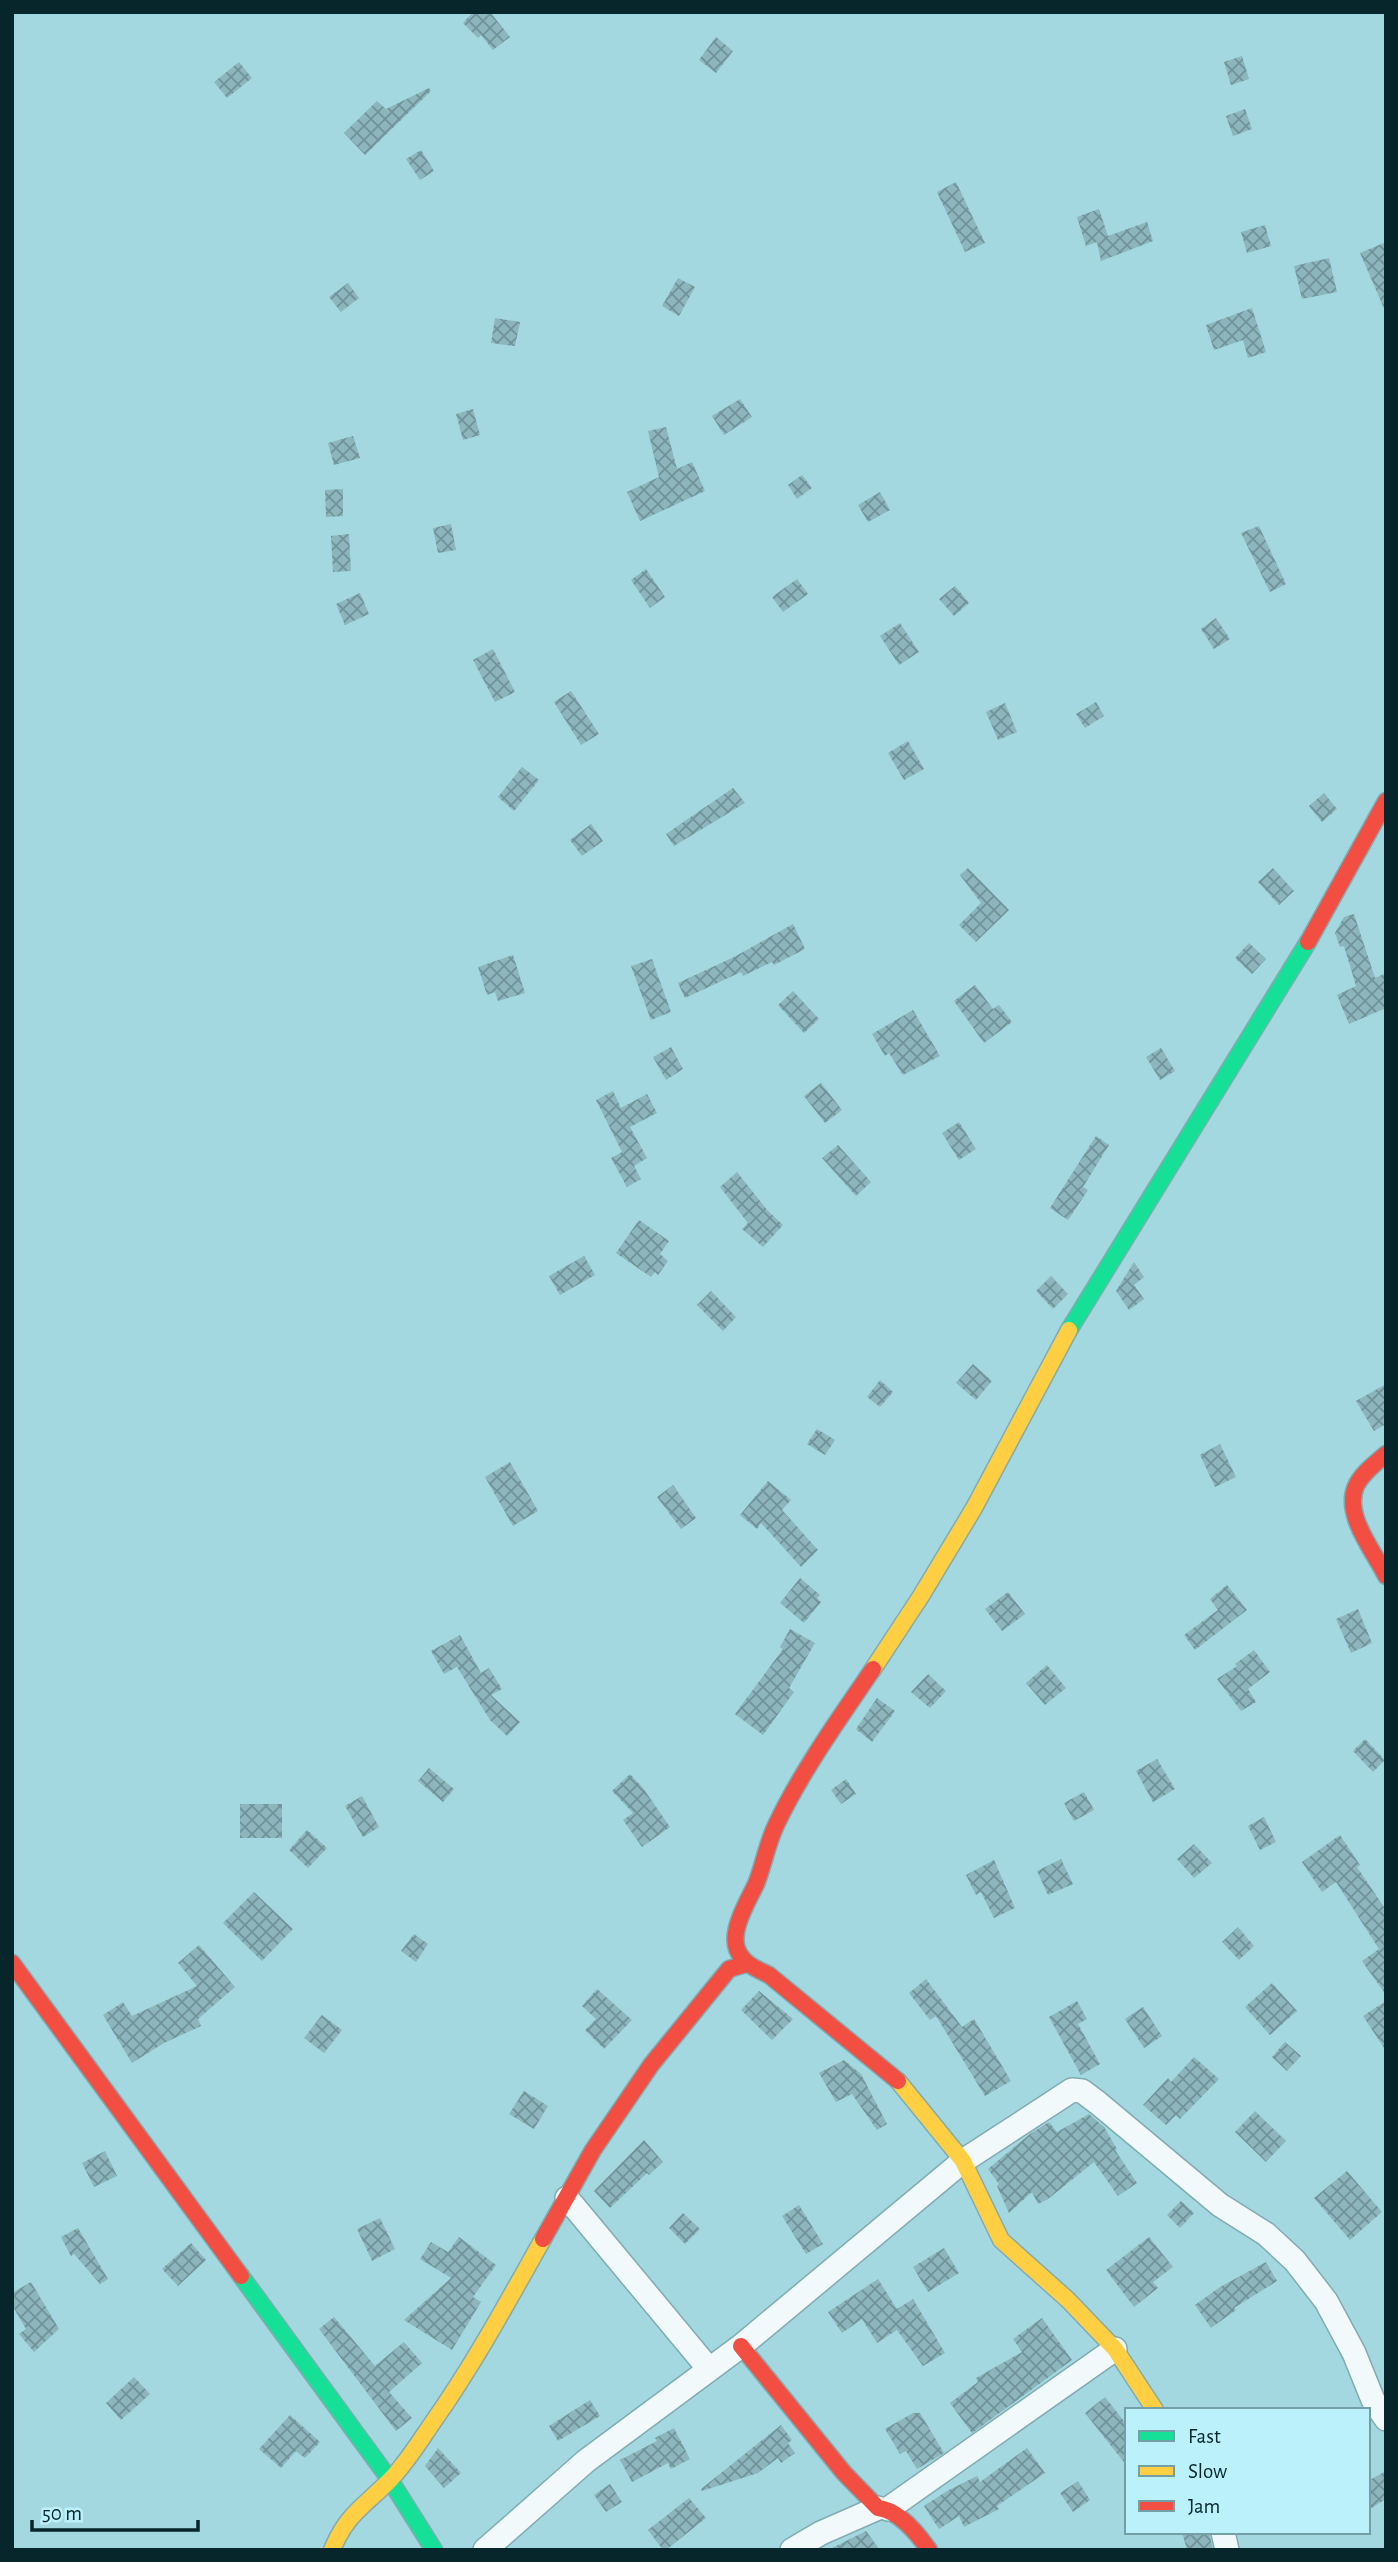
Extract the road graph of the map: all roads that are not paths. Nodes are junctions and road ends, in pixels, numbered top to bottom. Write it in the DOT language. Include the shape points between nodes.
graph roads {
  1 [pos="1386,802"];
  2 [pos="1386,1454"];
  3 [pos="1386,1576"];
  4 [pos="12,1963"];
  5 [pos="746,1964"];
  6 [pos="963,2161"];
  7 [pos="567,2198"];
  8 [pos="741,2346"];
  9 [pos="1115,2349"];
  10 [pos="709,2369"];
  11 [pos="1154,2408"];
  12 [pos="1386,2419"];
  13 [pos="390,2480"];
  14 [pos="883,2508"];
  15 [pos="332,2550"];
  16 [pos="434,2550"];
  17 [pos="485,2550"];
  18 [pos="792,2550"];
  19 [pos="929,2550"];
  1 -- 5 [label="street" via="1303,952 1065,1337 974,1508 777,1824 737,1928 736,1947"];
  2 -- 3 [label="street" via="1354,1489 1354,1516"];
  4 -- 13 [label="street"];
  5 -- 6 [label="street" via="769,1975 894,2076"];
  5 -- 7 [label="street" via="729,1969 651,2065 593,2150"];
  6 -- 8 [label="street"];
  6 -- 9 [label="street" via="1001,2240"];
  6 -- 12 [label="street" via="1057,2097 1082,2091 1295,2261 1326,2301"];
  7 -- 10 [label="street"];
  7 -- 13 [label="street" via="483,2345 435,2421"];
  8 -- 10 [label="street"];
  8 -- 14 [label="street" via="844,2473"];
  9 -- 11 [label="street"];
  9 -- 14 [label="street"];
  10 -- 17 [label="street" via="586,2460"];
  13 -- 15 [label="street" via="340,2530"];
  13 -- 16 [label="street"];
  14 -- 18 [label="street"];
  14 -- 19 [label="street" via="920,2536"];
}
